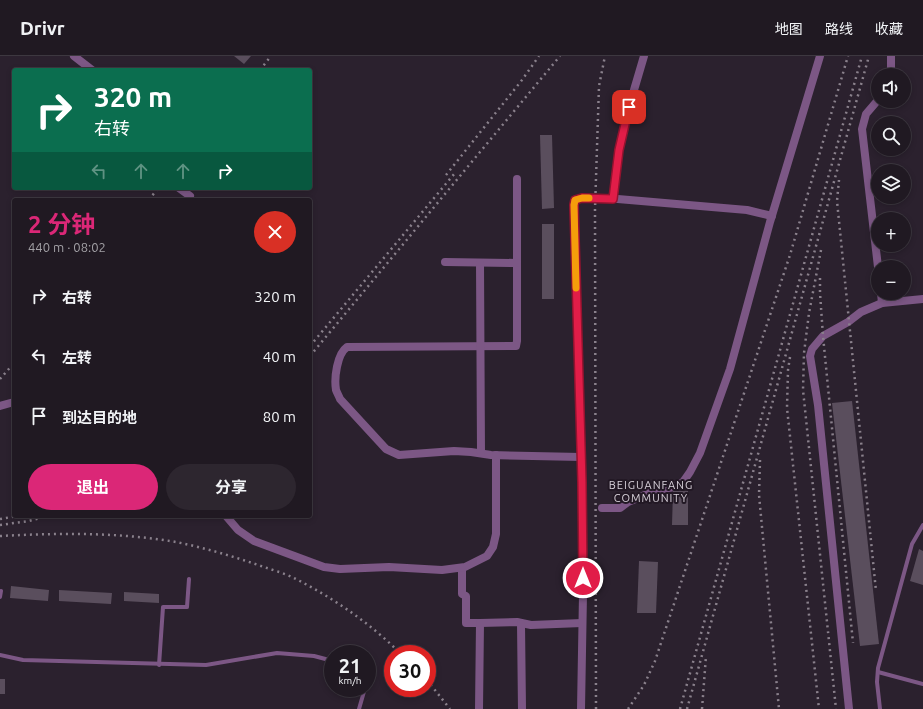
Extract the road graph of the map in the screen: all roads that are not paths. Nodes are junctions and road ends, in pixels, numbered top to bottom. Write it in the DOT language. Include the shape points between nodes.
graph roads {
  1 [pos="74,56"];
  2 [pos="644,56"];
  3 [pos="820,56"];
  4 [pos="891,56"];
  5 [pos="89,68"];
  6 [pos="891,68"];
  7 [pos="871,108"];
  8 [pos="517,179"];
  9 [pos="182,190"];
  10 [pos="190,196"];
  11 [pos="610,199"];
  12 [pos="772,216"];
  13 [pos="877,260"];
  14 [pos="445,262"];
  15 [pos="480,263"];
  16 [pos="517,263"];
  17 [pos="923,299"];
  18 [pos="882,300"];
  19 [pos="882,303"];
  20 [pos="480,347"];
  21 [pos="12,403"];
  22 [pos="0,406"];
  23 [pos="482,454"];
  24 [pos="496,455"];
  25 [pos="581,456"];
  26 [pos="602,508"];
  27 [pos="228,518"];
  28 [pos="923,525"];
  29 [pos="462,568"];
  30 [pos="189,579"];
  31 [pos="1,591"];
  32 [pos="0,597"];
  33 [pos="480,623"];
  34 [pos="582,623"];
  35 [pos="521,624"];
  36 [pos="0,655"];
  37 [pos="324,659"];
  38 [pos="159,664"];
  39 [pos="878,672"];
  40 [pos="923,684"];
  41 [pos="362,697"];
  42 [pos="359,709"];
  43 [pos="479,709"];
  44 [pos="522,709"];
  45 [pos="581,709"];
  46 [pos="849,709"];
  47 [pos="880,709"];
  1 -- 5 [label="street"];
  2 -- 11 [label="street" via="629,107"];
  3 -- 12 [label="street"];
  4 -- 6 [label="street"];
  7 -- 13 [label="street" via="866,114 862,129"];
  8 -- 16 [label="street"];
  9 -- 10 [label="street"];
  11 -- 12 [label="street" via="747,210"];
  11 -- 25 [label="street" via="582,198 575,200 574,205"];
  12 -- 26 [label="street" via="730,370 700,453 690,472 683,482 674,487 657,490 620,508"];
  14 -- 15 [label="street"];
  15 -- 16 [label="street"];
  15 -- 20 [label="street"];
  16 -- 20 [label="street" via="516,346"];
  17 -- 19 [label="street"];
  18 -- 19 [label="street"];
  19 -- 46 [label="street" via="861,312 823,336 812,349 810,356 820,420"];
  20 -- 23 [label="street"];
  20 -- 23 [label="street" via="347,347 342,350 338,362 336,390 340,399 386,449 399,455 454,451"];
  21 -- 22 [label="street"];
  23 -- 24 [label="street"];
  24 -- 25 [label="street"];
  24 -- 29 [label="street" via="496,534 493,547 487,556"];
  25 -- 34 [label="street"];
  27 -- 29 [label="street" via="238,530 254,541 324,567 442,570"];
  28 -- 39 [label="lane" via="912,544"];
  29 -- 33 [label="street" via="466,623"];
  30 -- 38 [label="lane" via="187,607 163,607"];
  31 -- 32 [label="lane"];
  33 -- 35 [label="street"];
  33 -- 43 [label="street"];
  34 -- 35 [label="street"];
  34 -- 45 [label="street"];
  35 -- 44 [label="street"];
  36 -- 38 [label="lane" via="23,660"];
  37 -- 38 [label="lane" via="277,653 206,665"];
  39 -- 40 [label="lane"];
  39 -- 47 [label="lane"];
  41 -- 42 [label="lane"];
}
